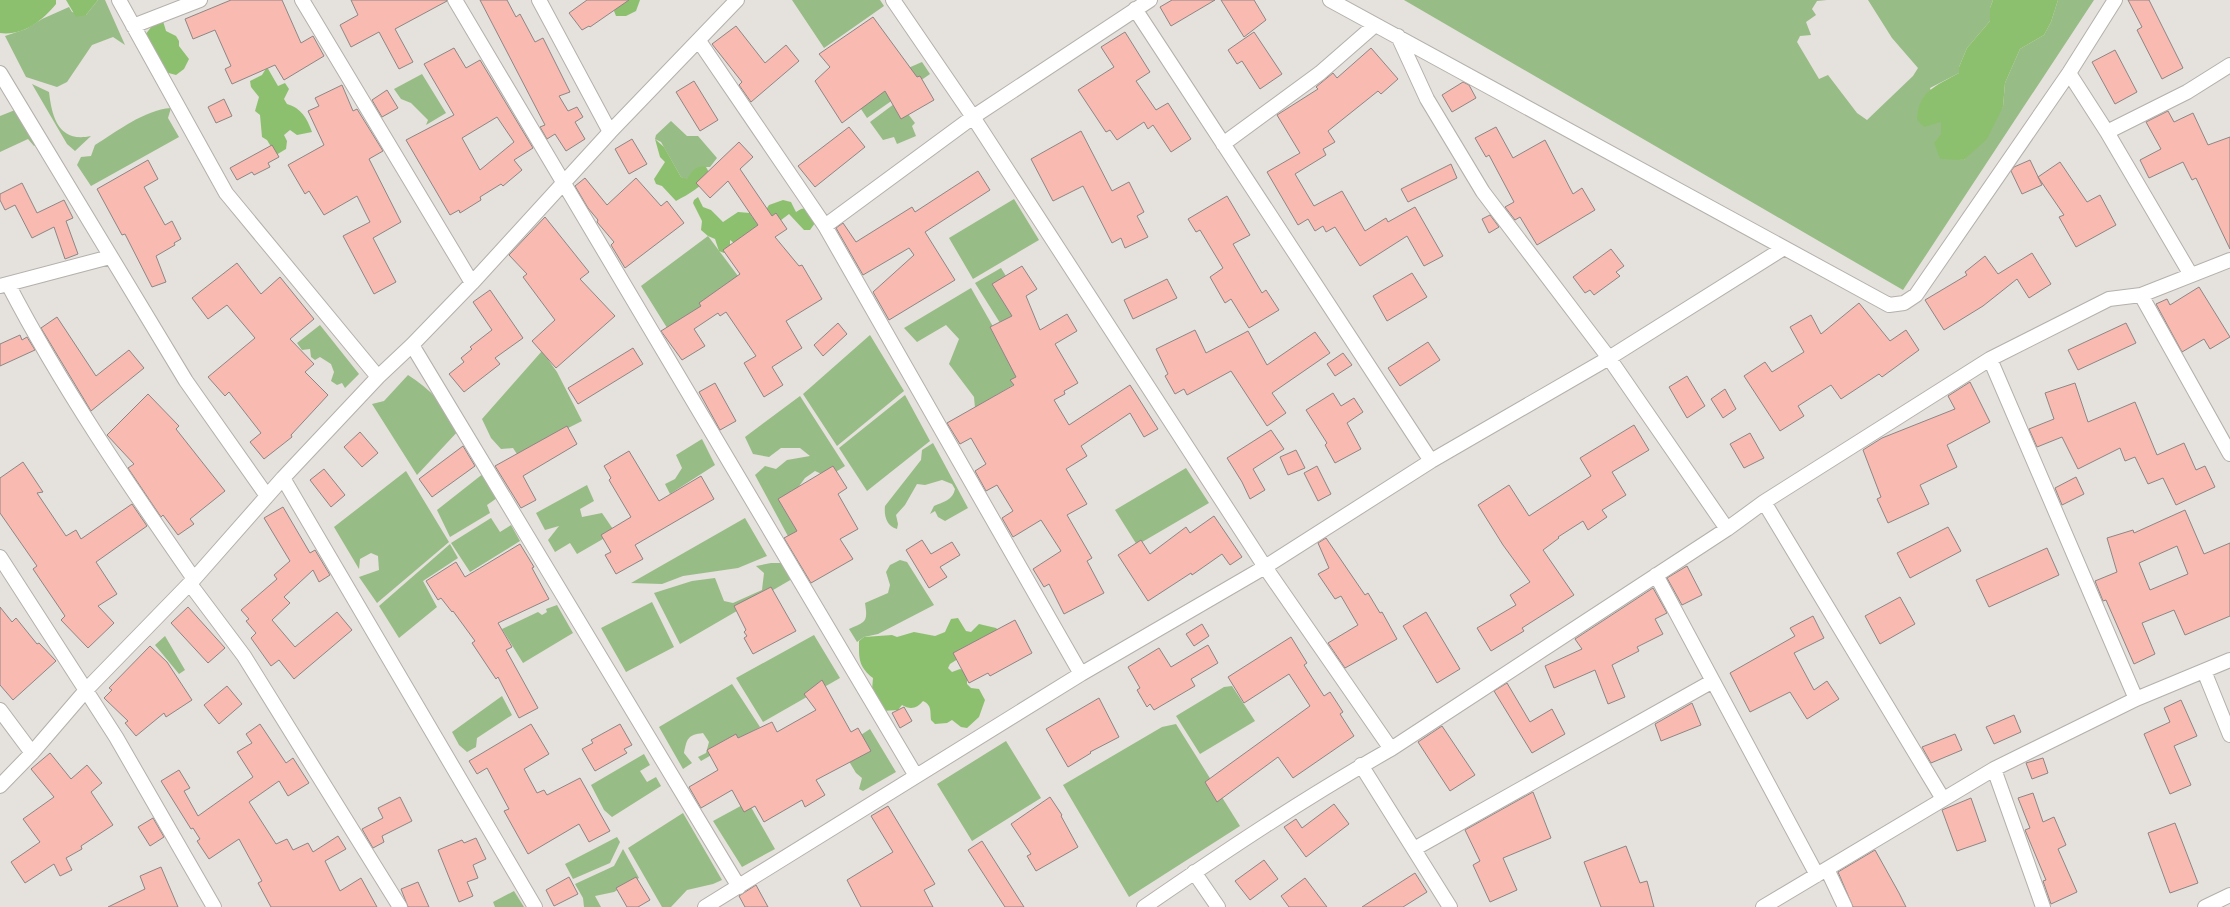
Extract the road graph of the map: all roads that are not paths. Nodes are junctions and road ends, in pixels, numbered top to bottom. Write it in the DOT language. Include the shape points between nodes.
graph roads {
  1 [pos="119,0"];
  2 [pos="200,0"];
  3 [pos="302,0"];
  4 [pos="455,0"];
  5 [pos="539,0"];
  6 [pos="737,0"];
  7 [pos="893,0"];
  8 [pos="1150,0"];
  9 [pos="1330,0"];
  10 [pos="2115,0"];
  11 [pos="1135,9"];
  12 [pos="1376,25"];
  13 [pos="133,26"];
  14 [pos="1398,36"];
  15 [pos="699,41"];
  16 [pos="2230,65"];
  17 [pos="2069,73"];
  18 [pos="0,75"];
  19 [pos="973,117"];
  20 [pos="610,132"];
  21 [pos="2107,132"];
  22 [pos="1223,144"];
  23 [pos="565,184"];
  24 [pos="825,226"];
  25 [pos="1784,248"];
  26 [pos="110,257"];
  27 [pos="2230,260"];
  28 [pos="2191,275"];
  29 [pos="472,283"];
  30 [pos="4,285"];
  31 [pos="2140,295"];
  32 [pos="412,345"];
  33 [pos="1609,358"];
  34 [pos="1990,359"];
  35 [pos="378,377"];
  36 [pos="2230,454"];
  37 [pos="1431,461"];
  38 [pos="283,478"];
  39 [pos="267,496"];
  40 [pos="1764,502"];
  41 [pos="1727,529"];
  42 [pos="0,557"];
  43 [pos="1265,566"];
  44 [pos="1656,574"];
  45 [pos="192,582"];
  46 [pos="2230,660"];
  47 [pos="2204,671"];
  48 [pos="1081,674"];
  49 [pos="1713,681"];
  50 [pos="87,689"];
  51 [pos="2136,698"];
  52 [pos="0,710"];
  53 [pos="2230,736"];
  54 [pos="1391,749"];
  55 [pos="32,754"];
  56 [pos="1361,765"];
  57 [pos="1994,769"];
  58 [pos="916,776"];
  59 [pos="0,786"];
  60 [pos="1943,799"];
  61 [pos="1414,849"];
  62 [pos="1194,872"];
  63 [pos="1822,872"];
  64 [pos="739,887"];
  65 [pos="2230,895"];
  66 [pos="214,907"];
  67 [pos="400,907"];
  68 [pos="535,907"];
  69 [pos="705,907"];
  70 [pos="1144,907"];
  71 [pos="1218,907"];
  72 [pos="1450,907"];
  73 [pos="1763,907"];
  74 [pos="1845,907"];
  75 [pos="2043,907"];
  76 [pos="2205,907"];
  1 -- 13 [label="street"];
  2 -- 13 [label="street"];
  3 -- 29 [label="street"];
  4 -- 23 [label="street"];
  5 -- 20 [label="street"];
  6 -- 15 [label="street"];
  7 -- 19 [label="street"];
  8 -- 11 [label="street"];
  9 -- 12 [label="street"];
  10 -- 17 [label="street"];
  11 -- 19 [label="street"];
  11 -- 22 [label="street"];
  12 -- 14 [label="street"];
  12 -- 22 [label="street" via="1320,73"];
  13 -- 35 [label="street" via="226,193"];
  14 -- 25 [label="street"];
  14 -- 33 [label="street" via="1427,99 1483,192"];
  15 -- 20 [label="street"];
  15 -- 24 [label="street"];
  16 -- 21 [label="street" via="2187,92"];
  17 -- 21 [label="street"];
  17 -- 25 [label="street" via="1916,295 1904,303 1889,305"];
  18 -- 26 [label="street" via="12,89"];
  19 -- 24 [label="street"];
  19 -- 43 [label="street"];
  20 -- 23 [label="street"];
  21 -- 28 [label="street"];
  22 -- 37 [label="street"];
  23 -- 29 [label="street"];
  23 -- 58 [label="street"];
  24 -- 48 [label="street"];
  25 -- 33 [label="street"];
  26 -- 30 [label="street"];
  26 -- 39 [label="street" via="186,381"];
  27 -- 28 [label="street"];
  28 -- 31 [label="street"];
  29 -- 32 [label="street"];
  30 -- 45 [label="street" via="81,411"];
  31 -- 34 [label="street" via="2109,299"];
  31 -- 36 [label="street"];
  32 -- 35 [label="street"];
  32 -- 64 [label="street"];
  33 -- 37 [label="street"];
  33 -- 41 [label="street"];
  34 -- 40 [label="street"];
  34 -- 51 [label="street"];
  35 -- 38 [label="street"];
  37 -- 43 [label="street"];
  38 -- 39 [label="street"];
  38 -- 68 [label="street"];
  39 -- 45 [label="street"];
  40 -- 41 [label="street"];
  40 -- 60 [label="street"];
  41 -- 44 [label="street"];
  42 -- 50 [label="street"];
  43 -- 48 [label="street"];
  43 -- 54 [label="street"];
  44 -- 49 [label="street"];
  44 -- 54 [label="street"];
  45 -- 50 [label="street"];
  45 -- 67 [label="street" via="244,656"];
  46 -- 47 [label="street"];
  47 -- 51 [label="street"];
  47 -- 53 [label="street"];
  48 -- 58 [label="street"];
  49 -- 61 [label="street"];
  49 -- 63 [label="street"];
  50 -- 55 [label="street"];
  50 -- 66 [label="street"];
  51 -- 57 [label="street"];
  52 -- 55 [label="street"];
  54 -- 56 [label="street"];
  55 -- 59 [label="street"];
  56 -- 61 [label="street"];
  56 -- 62 [label="street"];
  57 -- 60 [label="street"];
  57 -- 75 [label="street"];
  58 -- 64 [label="street"];
  60 -- 63 [label="street"];
  61 -- 72 [label="street"];
  62 -- 70 [label="street"];
  62 -- 71 [label="street"];
  63 -- 73 [label="street"];
  63 -- 74 [label="street"];
  64 -- 69 [label="street"];
  65 -- 76 [label="street"];
}
